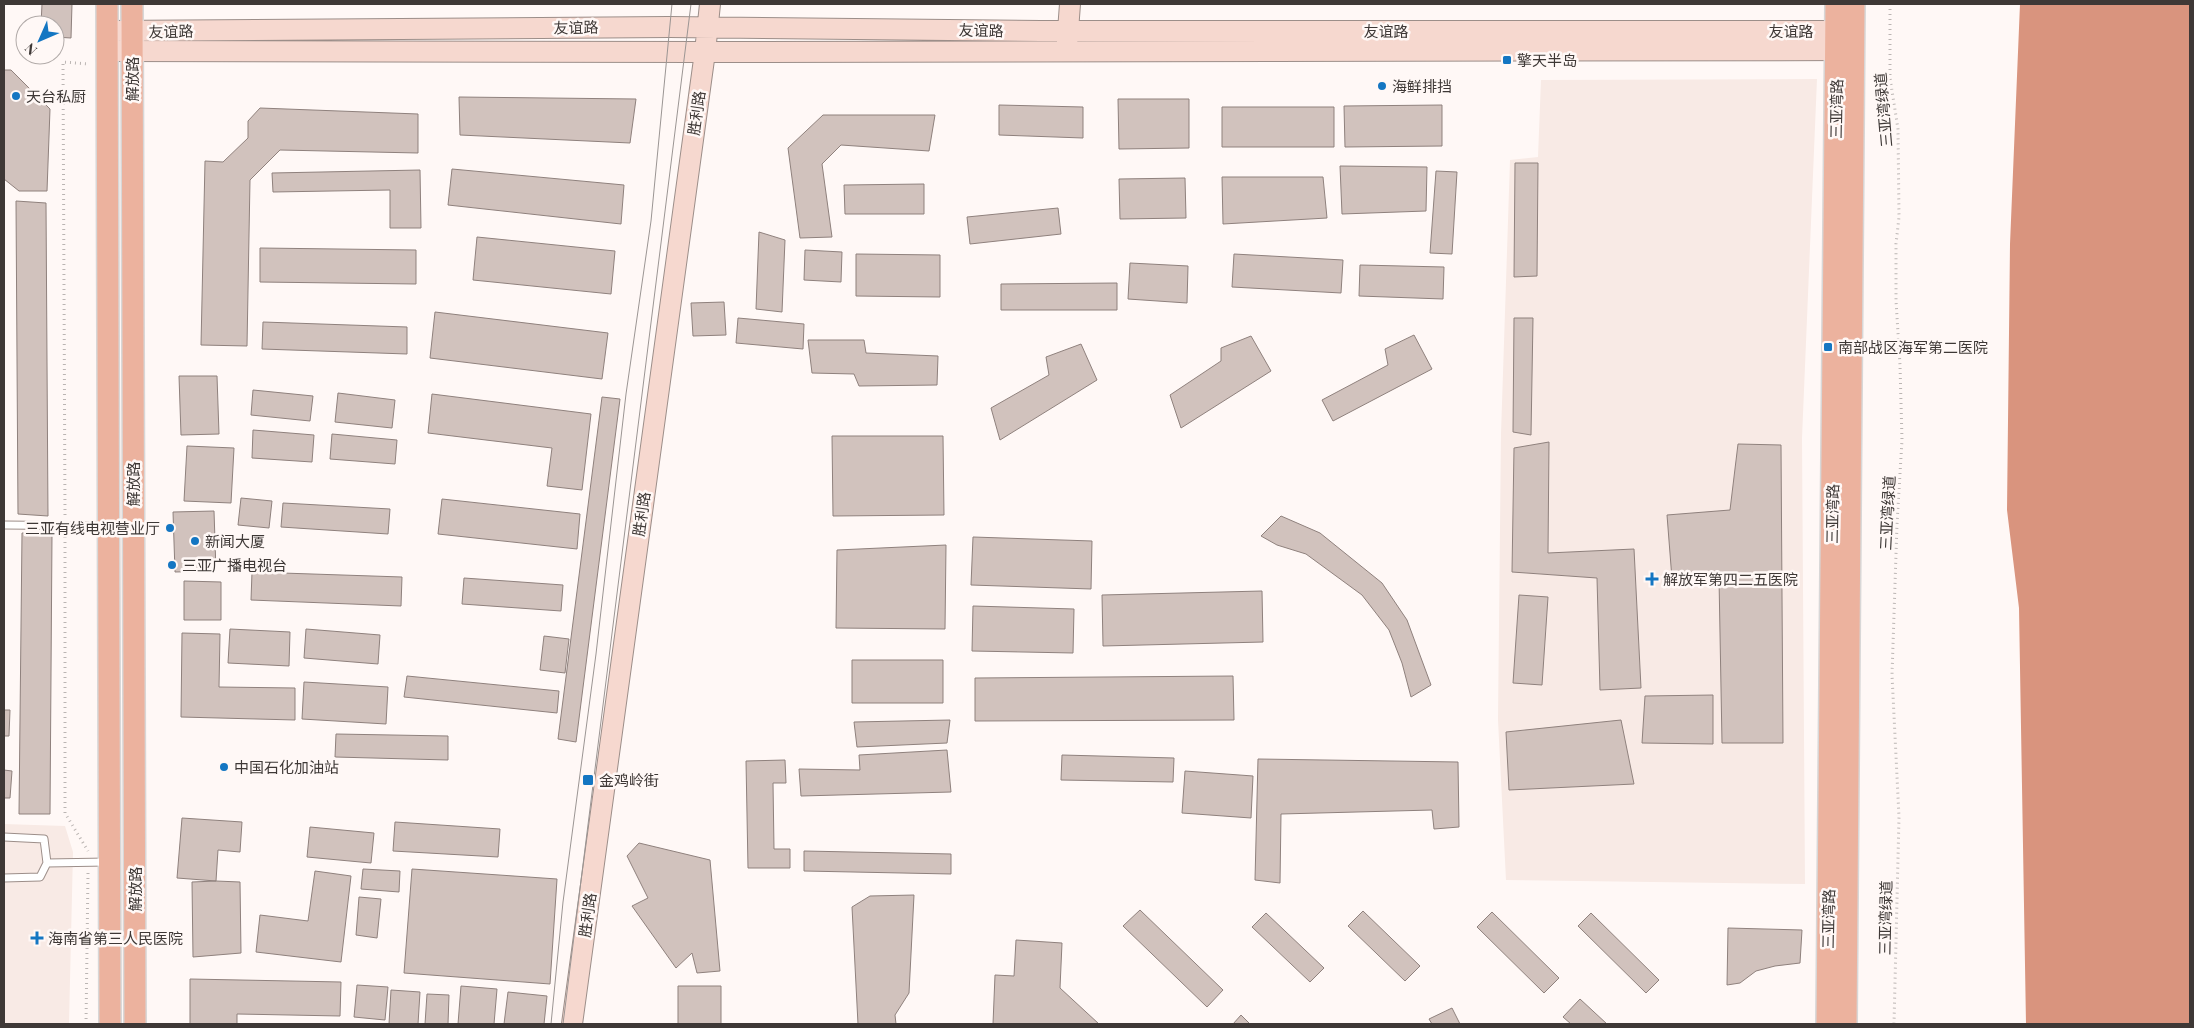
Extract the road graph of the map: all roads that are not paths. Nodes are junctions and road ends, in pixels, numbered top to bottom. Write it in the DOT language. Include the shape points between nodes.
graph roads {
  1 [pos="107,4"];
  2 [pos="132,4"];
  3 [pos="710,4"];
  4 [pos="1070,4"];
  5 [pos="1836,4"];
  6 [pos="1854,4"];
  7 [pos="707,27"];
  8 [pos="1067,31"];
  9 [pos="1846,40"];
  10 [pos="107,41"];
  11 [pos="132,41"];
  12 [pos="705,52"];
  13 [pos="1068,52"];
  14 [pos="4,525"];
  15 [pos="109,526"];
  16 [pos="4,836"];
  17 [pos="110,862"];
  18 [pos="47,864"];
  19 [pos="4,878"];
  20 [pos="110,1024"];
  21 [pos="135,1024"];
  22 [pos="572,1024"];
  23 [pos="1827,1024"];
  24 [pos="1846,1024"];
  1 -- 10 [label="main road, 解放路"];
  2 -- 11 [label="main road, 解放路"];
  3 -- 7 [label="main road, 胜利路"];
  4 -- 8 [label="main road"];
  5 -- 9 [label="main road, 三亚湾路"];
  6 -- 9 [label="main road, 三亚湾路"];
  7 -- 8 [label="main road, 友谊路"];
  7 -- 11 [label="main road, 友谊路"];
  7 -- 12 [label="main road, 胜利路"];
  8 -- 9 [label="main road, 友谊路"];
  8 -- 13 [label="main road"];
  9 -- 13 [label="main road, 友谊路"];
  9 -- 23 [label="main road, 三亚湾路"];
  9 -- 24 [label="main road, 三亚湾路"];
  10 -- 11 [label="main road, 友谊路"];
  10 -- 15 [label="main road, 解放路"];
  11 -- 12 [label="main road, 友谊路"];
  11 -- 21 [label="main road, 解放路"];
  12 -- 13 [label="main road, 友谊路"];
  12 -- 22 [label="main road, 胜利路"];
  14 -- 15 [label="lane"];
  15 -- 17 [label="main road, 解放路"];
  16 -- 18 [label="lane" via="44,840"];
  17 -- 18 [label="lane"];
  17 -- 20 [label="main road, 解放路"];
  18 -- 19 [label="lane" via="40,877"];
}
